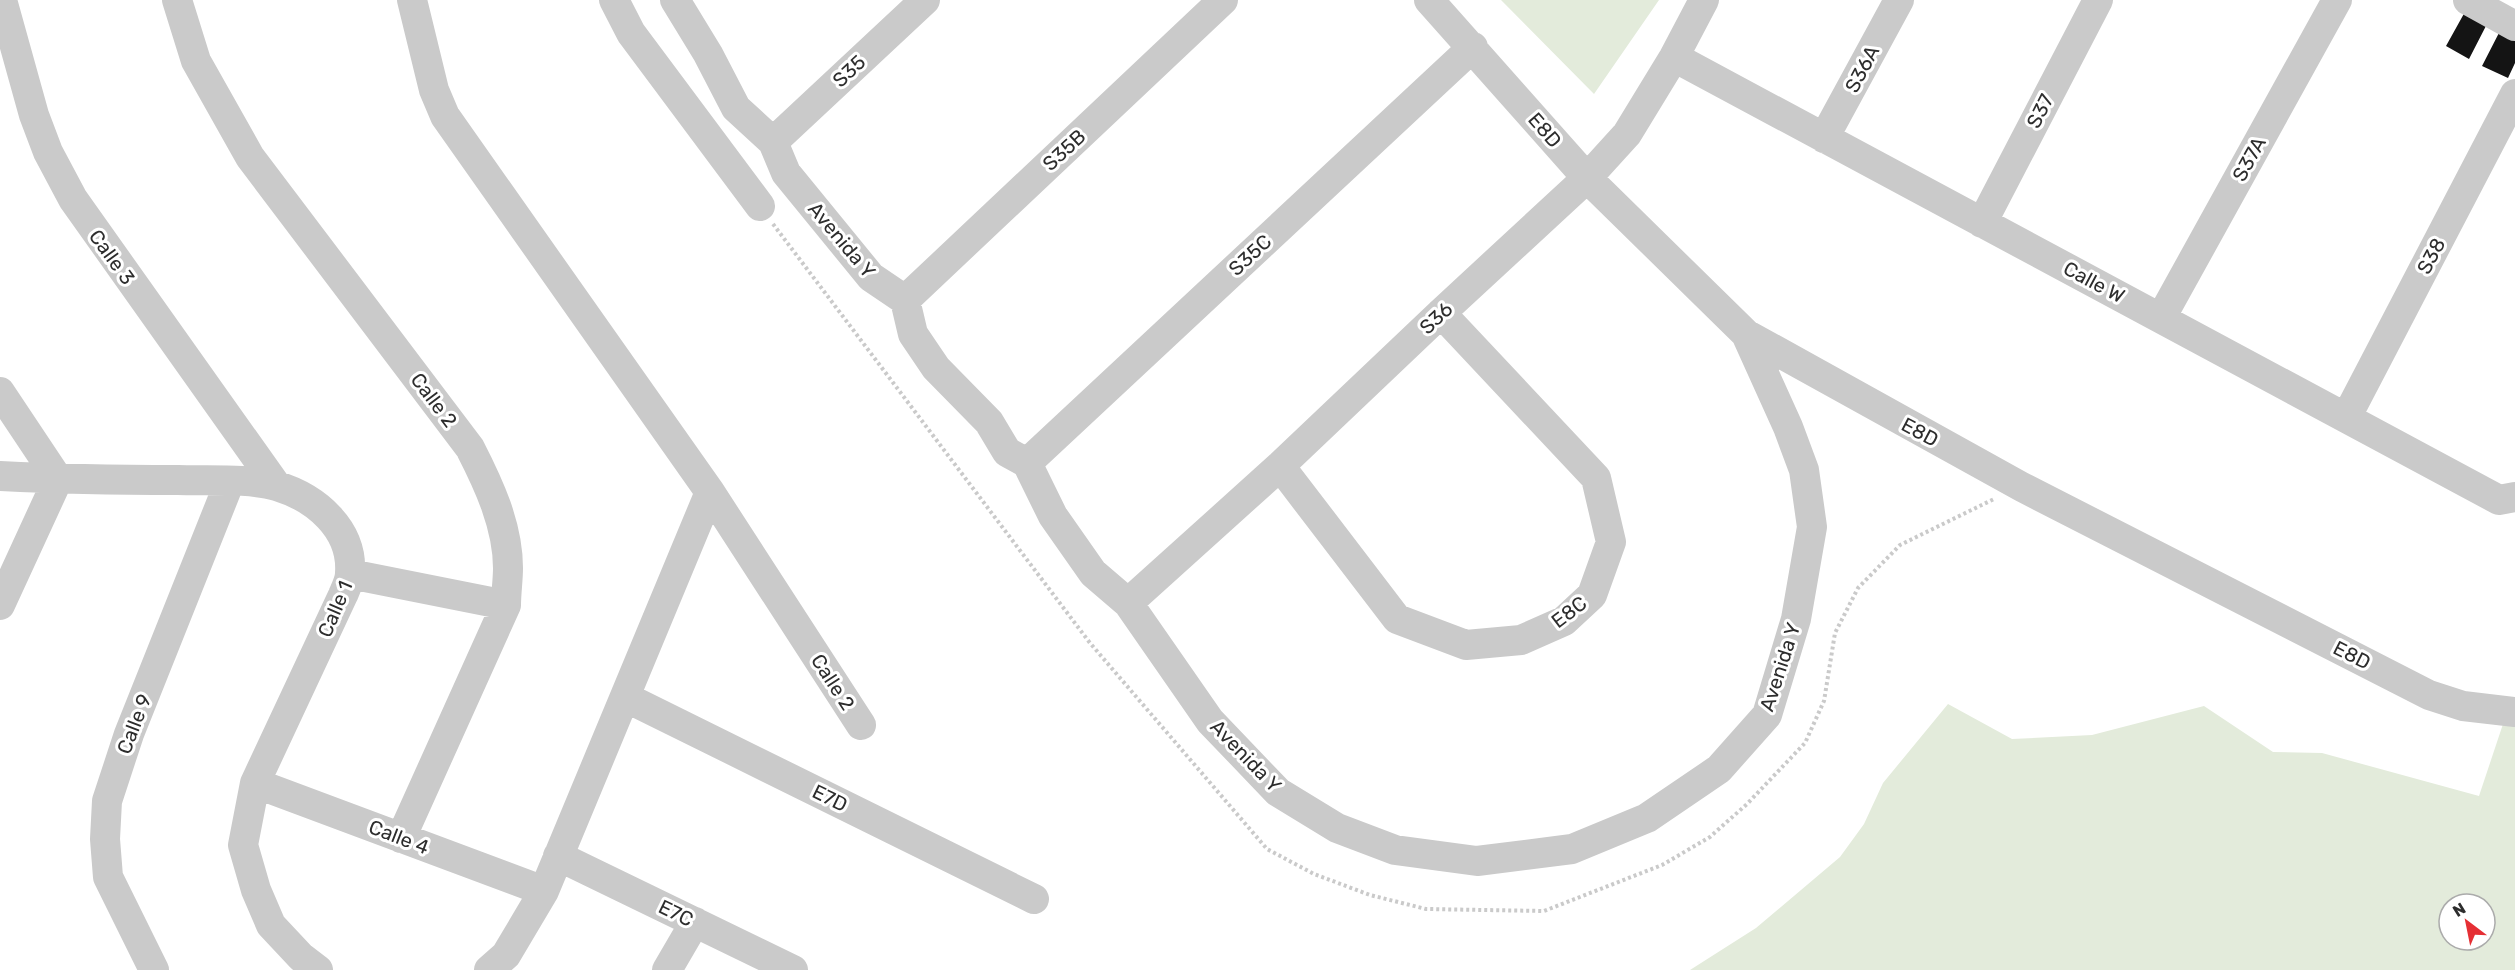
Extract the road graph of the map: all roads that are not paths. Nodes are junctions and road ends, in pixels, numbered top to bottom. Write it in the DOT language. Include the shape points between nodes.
graph roads {
  1 [pos="2,0"];
  2 [pos="177,0"];
  3 [pos="412,0"];
  4 [pos="614,0"];
  5 [pos="675,0"];
  6 [pos="925,0"];
  7 [pos="1223,0"];
  8 [pos="1429,0"];
  9 [pos="1704,0"];
  10 [pos="1899,0"];
  11 [pos="2098,0"];
  12 [pos="2337,0"];
  13 [pos="2468,0"];
  14 [pos="2515,26"];
  15 [pos="1473,47"];
  16 [pos="1674,57"];
  17 [pos="2515,94"];
  18 [pos="1824,138"];
  19 [pos="772,142"];
  20 [pos="1587,178"];
  21 [pos="760,206"];
  22 [pos="1982,223"];
  23 [pos="905,300"];
  24 [pos="1441,313"];
  25 [pos="2161,318"];
  26 [pos="1746,334"];
  27 [pos="0,392"];
  28 [pos="2346,418"];
  29 [pos="1027,463"];
  30 [pos="1280,466"];
  31 [pos="0,476"];
  32 [pos="58,479"];
  33 [pos="230,481"];
  34 [pos="276,485"];
  35 [pos="710,492"];
  36 [pos="2515,497"];
  37 [pos="351,574"];
  38 [pos="1128,603"];
  39 [pos="0,605"];
  40 [pos="506,605"];
  41 [pos="625,697"];
  42 [pos="2515,712"];
  43 [pos="861,725"];
  44 [pos="255,783"];
  45 [pos="401,838"];
  46 [pos="558,856"];
  47 [pos="544,891"];
  48 [pos="1034,899"];
  49 [pos="695,922"];
  50 [pos="154,970"];
  51 [pos="318,970"];
  52 [pos="489,970"];
  53 [pos="667,970"];
  54 [pos="793,970"];
  1 -- 34 [label="street, Calle 3" via="34,115 73,199"];
  2 -- 40 [label="street, Calle 2" via="196,61 250,157 470,448 487,480 506,541"];
  3 -- 35 [label="street, Calle 2" via="434,90 445,116"];
  4 -- 21 [label="street" via="631,33"];
  5 -- 19 [label="street, Avenida Y" via="736,108"];
  6 -- 19 [label="street, S35"];
  7 -- 23 [label="street, S35B"];
  8 -- 15 [label="street, E8D"];
  9 -- 16 [label="street, S36"];
  10 -- 18 [label="street, S36A"];
  11 -- 22 [label="street, S37"];
  12 -- 25 [label="street, S37A"];
  13 -- 14 [label="street"];
  15 -- 20 [label="street, E8D"];
  15 -- 29 [label="street, S35C"];
  16 -- 18 [label="street, Calle W"];
  16 -- 20 [label="street, S36" via="1627,134"];
  17 -- 28 [label="street, S38"];
  18 -- 22 [label="street, Calle W"];
  19 -- 23 [label="street, Avenida Y" via="786,173 871,277"];
  20 -- 24 [label="street, S36"];
  20 -- 26 [label="street, E8D"];
  22 -- 25 [label="street, Calle W"];
  23 -- 29 [label="street, Avenida Y" via="913,334 936,368 989,422 1007,452"];
  24 -- 30 [label="street, S36"];
  24 -- 30 [label="street, E8C" via="1596,478 1611,542 1592,595 1564,621 1521,640 1466,645 1397,619"];
  25 -- 28 [label="street, Calle W"];
  26 -- 38 [label="street, Avenida Y" via="1804,470 1812,527 1796,620 1767,715 1719,769 1647,818 1572,849 1477,861 1395,850 1337,828 1278,792 1210,721"];
  26 -- 42 [label="street, E8D" via="2022,487 2429,695 2463,706"];
  27 -- 32 [label="street"];
  28 -- 36 [label="street, Calle W" via="2499,500"];
  29 -- 38 [label="street, Avenida Y" via="1053,516 1093,573"];
  30 -- 38 [label="street, S36"];
  31 -- 32 [label="street, Calle 1"];
  32 -- 33 [label="street, Calle 1"];
  32 -- 39 [label="street"];
  33 -- 34 [label="street, Calle 1"];
  33 -- 50 [label="street, Calle 9" via="129,734 107,801 108,877"];
  34 -- 37 [label="street, Calle 1" via="305,498 333,520 348,547"];
  35 -- 41 [label="street"];
  35 -- 43 [label="street, Calle 2"];
  37 -- 40 [label="street"];
  37 -- 44 [label="street, Calle 1"];
  40 -- 45 [label="street, Calle 2"];
  41 -- 46 [label="street"];
  41 -- 48 [label="street, E7D"];
  44 -- 45 [label="street, Calle 4"];
  44 -- 51 [label="street, Calle 1" via="243,845 256,890 271,925"];
  45 -- 47 [label="street, Calle 4"];
  46 -- 47 [label="street"];
  46 -- 49 [label="street, E7C"];
  47 -- 52 [label="street" via="506,956"];
  49 -- 53 [label="street"];
  49 -- 54 [label="street, E7C"];
}
